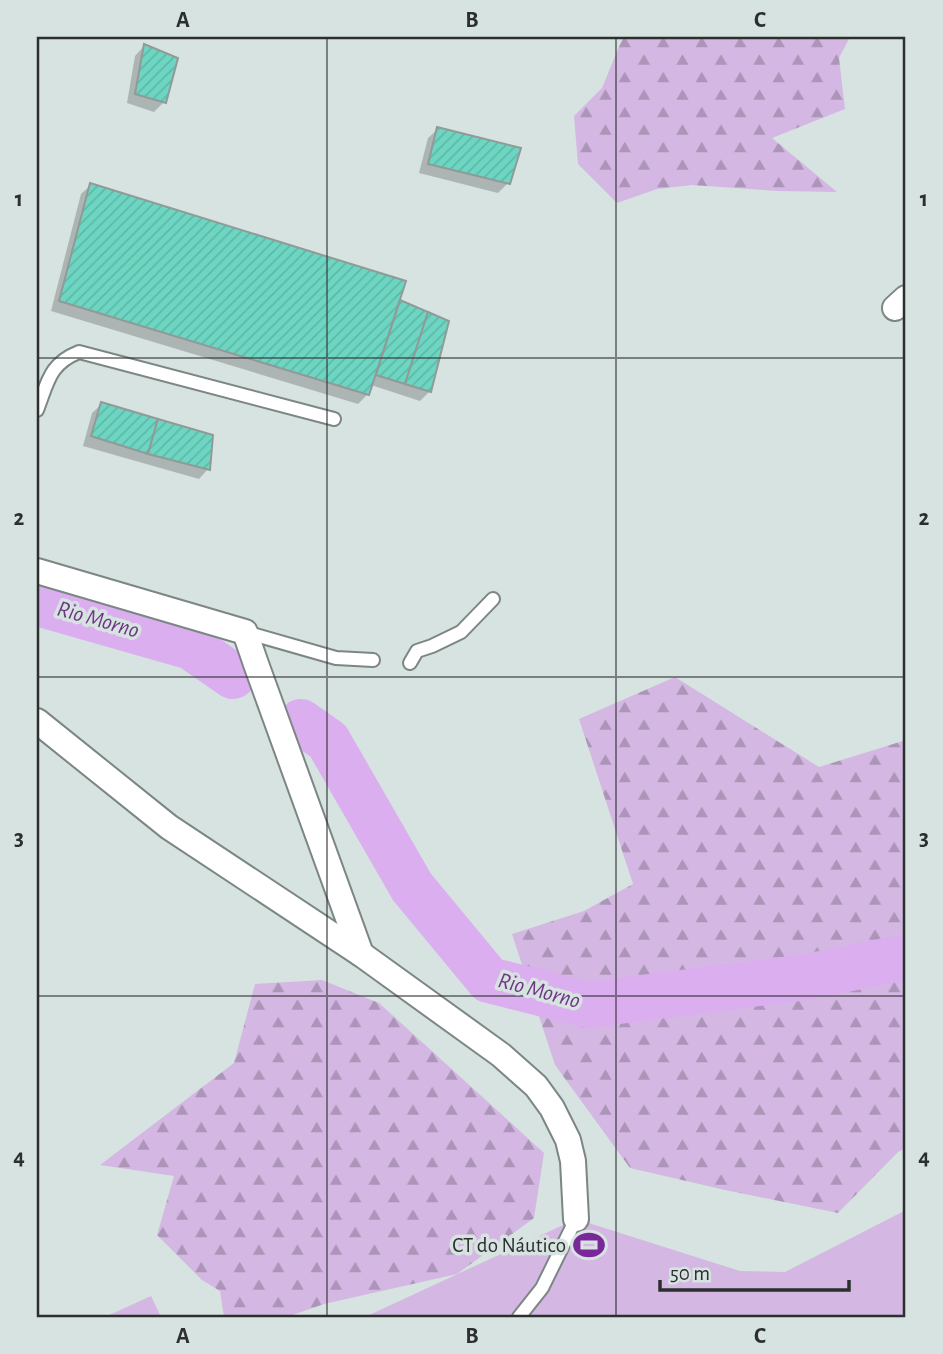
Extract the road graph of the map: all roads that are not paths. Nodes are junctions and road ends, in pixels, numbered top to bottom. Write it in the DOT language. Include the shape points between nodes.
graph roads {
  1 [pos="37,410"];
  2 [pos="334,419"];
  3 [pos="37,571"];
  4 [pos="493,599"];
  5 [pos="246,632"];
  6 [pos="373,660"];
  7 [pos="410,663"];
  8 [pos="37,721"];
  9 [pos="361,954"];
  10 [pos="576,1219"];
  11 [pos="519,1317"];
  1 -- 2 [label="lane" via="51,374 59,363 79,352"];
  3 -- 5 [label="street"];
  4 -- 7 [label="lane" via="461,632 416,651"];
  5 -- 6 [label="lane" via="336,658"];
  5 -- 9 [label="street"];
  8 -- 9 [label="street" via="169,827"];
  9 -- 10 [label="street" via="501,1055 536,1086 568,1140"];
  10 -- 11 [label="lane" via="542,1288"];
}
